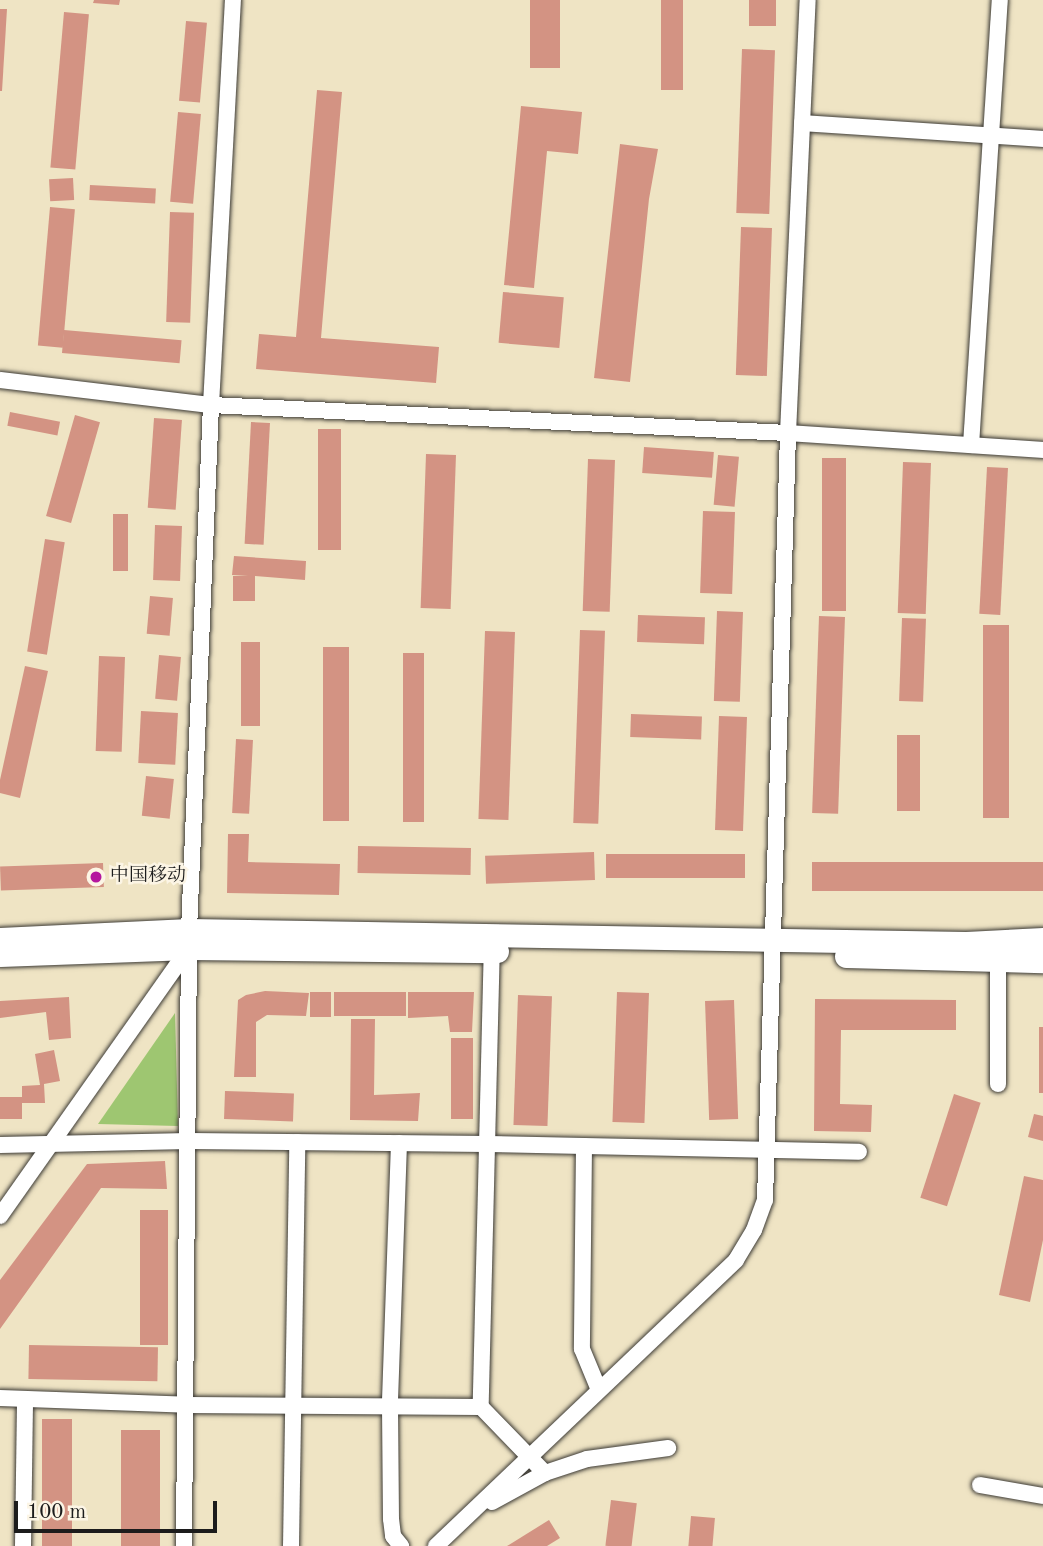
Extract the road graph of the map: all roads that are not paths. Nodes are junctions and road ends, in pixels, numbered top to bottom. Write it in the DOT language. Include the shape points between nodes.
graph roads {
  1 [pos="233,0"];
  2 [pos="808,0"];
  3 [pos="1000,0"];
  4 [pos="802,123"];
  5 [pos="992,134"];
  6 [pos="1043,139"];
  7 [pos="0,380"];
  8 [pos="211,405"];
  9 [pos="788,433"];
  10 [pos="971,445"];
  11 [pos="1043,450"];
  12 [pos="0,939"];
  13 [pos="189,939"];
  14 [pos="1043,939"];
  15 [pos="492,943"];
  16 [pos="773,947"];
  17 [pos="998,951"];
  18 [pos="0,955"];
  19 [pos="1043,961"];
  20 [pos="998,1084"];
  21 [pos="55,1142"];
  22 [pos="189,1142"];
  23 [pos="297,1142"];
  24 [pos="399,1143"];
  25 [pos="0,1144"];
  26 [pos="487,1144"];
  27 [pos="584,1146"];
  28 [pos="768,1150"];
  29 [pos="859,1152"];
  30 [pos="0,1216"];
  31 [pos="600,1390"];
  32 [pos="0,1398"];
  33 [pos="26,1399"];
  34 [pos="187,1405"];
  35 [pos="293,1406"];
  36 [pos="390,1406"];
  37 [pos="481,1407"];
  38 [pos="668,1448"];
  39 [pos="530,1457"];
  40 [pos="545,1473"];
  41 [pos="979,1485"];
  42 [pos="1043,1496"];
  43 [pos="469,1515"];
  44 [pos="23,1546"];
  45 [pos="184,1546"];
  46 [pos="291,1546"];
  47 [pos="401,1546"];
  48 [pos="436,1546"];
  1 -- 8 [label="street"];
  2 -- 4 [label="street"];
  3 -- 5 [label="street"];
  4 -- 5 [label="street"];
  4 -- 9 [label="street"];
  5 -- 6 [label="street"];
  5 -- 10 [label="street"];
  7 -- 8 [label="street"];
  8 -- 9 [label="street"];
  8 -- 13 [label="street"];
  9 -- 10 [label="street"];
  9 -- 16 [label="street"];
  10 -- 11 [label="street"];
  12 -- 13 [label="highway"];
  13 -- 15 [label="highway"];
  13 -- 18 [label="highway"];
  13 -- 21 [label="street"];
  13 -- 22 [label="street"];
  14 -- 17 [label="highway"];
  15 -- 16 [label="highway"];
  15 -- 26 [label="street"];
  16 -- 17 [label="highway"];
  16 -- 28 [label="street"];
  17 -- 19 [label="highway"];
  17 -- 20 [label="street"];
  21 -- 22 [label="street"];
  21 -- 25 [label="street"];
  21 -- 30 [label="street"];
  22 -- 23 [label="street"];
  22 -- 34 [label="street"];
  23 -- 24 [label="street"];
  23 -- 35 [label="street"];
  24 -- 26 [label="street"];
  24 -- 36 [label="street"];
  26 -- 27 [label="street"];
  26 -- 37 [label="street"];
  27 -- 28 [label="street"];
  27 -- 31 [label="street" via="582,1349"];
  28 -- 29 [label="street"];
  28 -- 31 [label="street" via="765,1200 736,1260"];
  31 -- 39 [label="street"];
  32 -- 33 [label="street"];
  33 -- 34 [label="street"];
  33 -- 44 [label="street"];
  34 -- 35 [label="street"];
  34 -- 45 [label="street"];
  35 -- 36 [label="street"];
  35 -- 46 [label="street"];
  36 -- 37 [label="street"];
  36 -- 47 [label="street" via="391,1519 393,1536"];
  37 -- 39 [label="street"];
  38 -- 40 [label="street" via="618,1452"];
  39 -- 40 [label="street"];
  39 -- 43 [label="street"];
  40 -- 43 [label="street"];
  41 -- 42 [label="street"];
  43 -- 48 [label="street"];
}
